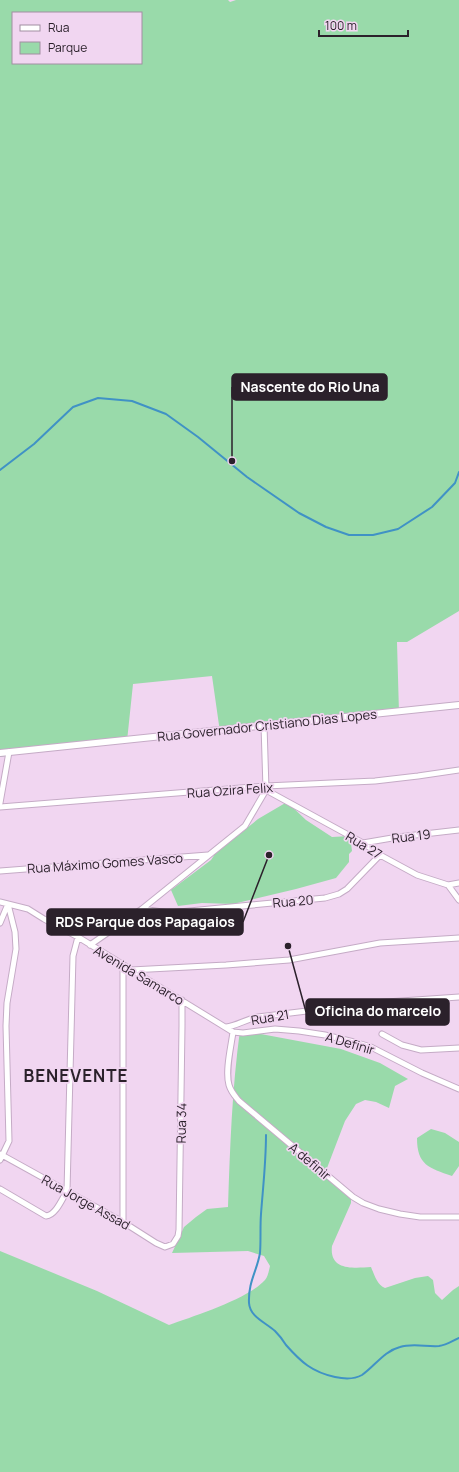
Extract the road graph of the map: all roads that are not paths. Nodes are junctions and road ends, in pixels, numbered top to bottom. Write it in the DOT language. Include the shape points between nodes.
graph roads {
  1 [pos="459,705"];
  2 [pos="264,725"];
  3 [pos="9,752"];
  4 [pos="0,753"];
  5 [pos="459,770"];
  6 [pos="266,788"];
  7 [pos="0,803"];
  8 [pos="0,808"];
  9 [pos="459,830"];
  10 [pos="363,843"];
  11 [pos="209,855"];
  12 [pos="380,855"];
  13 [pos="0,871"];
  14 [pos="459,883"];
  15 [pos="448,885"];
  16 [pos="459,900"];
  17 [pos="0,902"];
  18 [pos="8,904"];
  19 [pos="142,910"];
  20 [pos="0,923"];
  21 [pos="78,937"];
  22 [pos="459,938"];
  23 [pos="90,945"];
  24 [pos="124,966"];
  25 [pos="130,970"];
  26 [pos="459,997"];
  27 [pos="182,1000"];
  28 [pos="225,1027"];
  29 [pos="233,1032"];
  30 [pos="382,1034"];
  31 [pos="459,1048"];
  32 [pos="459,1089"];
  33 [pos="1,1157"];
  34 [pos="0,1189"];
  35 [pos="67,1191"];
  36 [pos="459,1217"];
  37 [pos="123,1222"];
  38 [pos="173,1244"];
  1 -- 2 [label="street, Rua Governador Cristiano Dias Lopes"];
  2 -- 3 [label="street, Rua Governador Cristiano Dias Lopes"];
  2 -- 6 [label="street"];
  3 -- 4 [label="street, Rua Governador Cristiano Dias Lopes"];
  3 -- 7 [label="street"];
  5 -- 6 [label="street, Rua Ozira Felix" via="375,781"];
  6 -- 8 [label="street, Rua Ozira Felix"];
  6 -- 10 [label="street, Rua 27"];
  6 -- 11 [label="street" via="245,826"];
  9 -- 10 [label="street, Rua 19"];
  10 -- 12 [label="street, Rua 27"];
  11 -- 13 [label="street, Rua Máximo Gomes Vasco"];
  11 -- 19 [label="street"];
  12 -- 15 [label="street, Rua 27" via="417,875"];
  12 -- 19 [label="street, Rua 20" via="347,889 325,898 169,913"];
  14 -- 15 [label="street"];
  15 -- 16 [label="street"];
  17 -- 18 [label="street, Avenida Samarco"];
  18 -- 20 [label="street"];
  18 -- 21 [label="street, Avenida Samarco" via="28,909"];
  18 -- 33 [label="street" via="16,949 6,1026 9,1141"];
  19 -- 23 [label="street"];
  21 -- 23 [label="street, Avenida Samarco"];
  21 -- 35 [label="street" via="73,956"];
  22 -- 25 [label="street" via="380,943 289,960"];
  23 -- 24 [label="street, Avenida Samarco"];
  24 -- 25 [label="street, Avenida Samarco"];
  24 -- 37 [label="street"];
  25 -- 27 [label="street, Avenida Samarco"];
  26 -- 28 [label="street, Rua 21" via="336,1007 252,1018"];
  27 -- 28 [label="street, Avenida Samarco"];
  27 -- 38 [label="street, Rua 34" via="179,1230"];
  28 -- 29 [label="street, Avenida Samarco"];
  29 -- 32 [label="street, A Definir" via="274,1029 299,1031 354,1042 376,1049"];
  29 -- 36 [label="street, A definir" via="228,1075 232,1092 239,1101 353,1197 379,1209 400,1214"];
  30 -- 31 [label="street" via="421,1050"];
  33 -- 35 [label="street, Rua Jorge Assad"];
  34 -- 35 [label="street" via="46,1216 53,1213"];
  35 -- 37 [label="street, Rua Jorge Assad"];
  37 -- 38 [label="street, Rua Jorge Assad" via="161,1246"];
}
